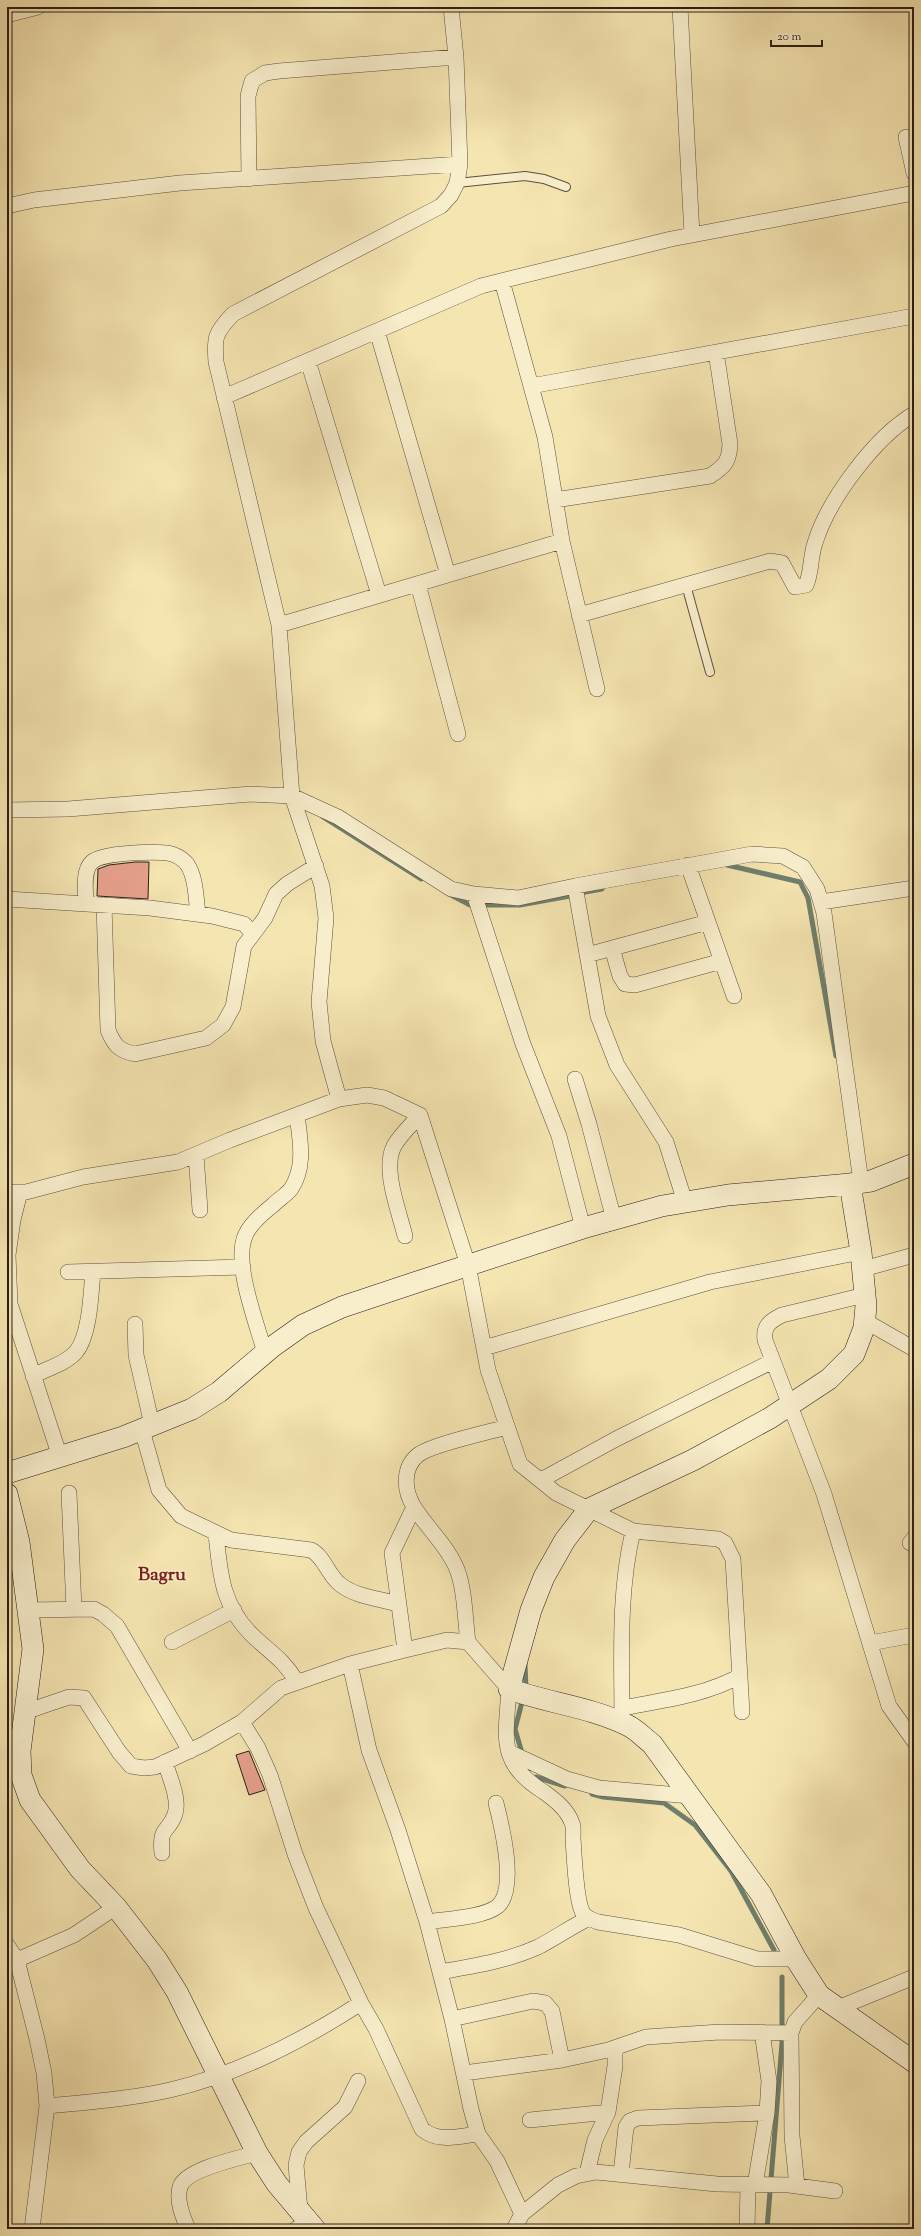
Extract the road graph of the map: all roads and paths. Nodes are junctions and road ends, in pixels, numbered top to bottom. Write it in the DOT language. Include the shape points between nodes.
graph roads {
  1 [pos="38,7"];
  2 [pos="451,7"];
  3 [pos="680,7"];
  4 [pos="7,15"];
  5 [pos="456,57"];
  6 [pos="906,137"];
  7 [pos="460,164"];
  8 [pos="914,173"];
  9 [pos="249,179"];
  10 [pos="457,183"];
  11 [pos="566,188"];
  12 [pos="914,193"];
  13 [pos="7,206"];
  14 [pos="692,235"];
  15 [pos="502,281"];
  16 [pos="914,316"];
  17 [pos="377,331"];
  18 [pos="716,352"];
  19 [pos="308,361"];
  20 [pos="531,386"];
  21 [pos="224,397"];
  22 [pos="914,414"];
  23 [pos="555,500"];
  24 [pos="562,541"];
  25 [pos="448,575"];
  26 [pos="418,584"];
  27 [pos="686,585"];
  28 [pos="379,595"];
  29 [pos="579,615"];
  30 [pos="279,625"];
  31 [pos="710,672"];
  32 [pos="597,688"];
  33 [pos="458,734"];
  34 [pos="292,796"];
  35 [pos="7,810"];
  36 [pos="688,865"];
  37 [pos="316,866"];
  38 [pos="574,886"];
  39 [pos="914,888"];
  40 [pos="474,894"];
  41 [pos="7,899"];
  42 [pos="820,902"];
  43 [pos="86,904"];
  44 [pos="104,905"];
  45 [pos="198,914"];
  46 [pos="708,922"];
  47 [pos="253,934"];
  48 [pos="612,948"];
  49 [pos="587,955"];
  50 [pos="722,962"];
  51 [pos="734,996"];
  52 [pos="575,1079"];
  53 [pos="339,1099"];
  54 [pos="297,1115"];
  55 [pos="420,1115"];
  56 [pos="196,1155"];
  57 [pos="914,1164"];
  58 [pos="856,1183"];
  59 [pos="14,1192"];
  60 [pos="685,1202"];
  61 [pos="200,1210"];
  62 [pos="614,1220"];
  63 [pos="583,1228"];
  64 [pos="405,1236"];
  65 [pos="914,1255"];
  66 [pos="862,1260"];
  67 [pos="468,1265"];
  68 [pos="243,1268"];
  69 [pos="93,1271"];
  70 [pos="68,1272"];
  71 [pos="865,1295"];
  72 [pos="865,1321"];
  73 [pos="135,1324"];
  74 [pos="484,1348"];
  75 [pos="914,1349"];
  76 [pos="265,1352"];
  77 [pos="773,1361"];
  78 [pos="32,1376"];
  79 [pos="790,1405"];
  80 [pos="147,1427"];
  81 [pos="508,1427"];
  82 [pos="60,1457"];
  83 [pos="7,1473"];
  84 [pos="541,1480"];
  85 [pos="69,1493"];
  86 [pos="7,1494"];
  87 [pos="414,1507"];
  88 [pos="589,1509"];
  89 [pos="633,1531"];
  90 [pos="216,1534"];
  91 [pos="398,1604"];
  92 [pos="74,1609"];
  93 [pos="28,1610"];
  94 [pos="234,1610"];
  95 [pos="914,1635"];
  96 [pos="172,1642"];
  97 [pos="468,1642"];
  98 [pos="870,1643"];
  99 [pos="405,1650"];
  100 [pos="350,1664"];
  101 [pos="740,1676"];
  102 [pos="297,1682"];
  103 [pos="509,1689"];
  104 [pos="25,1712"];
  105 [pos="742,1712"];
  106 [pos="622,1715"];
  107 [pos="242,1722"];
  108 [pos="914,1741"];
  109 [pos="190,1751"];
  110 [pos="509,1752"];
  111 [pos="165,1762"];
  112 [pos="690,1796"];
  113 [pos="496,1803"];
  114 [pos="162,1853"];
  115 [pos="116,1907"];
  116 [pos="589,1918"];
  117 [pos="427,1922"];
  118 [pos="7,1945"];
  119 [pos="789,1959"];
  120 [pos="17,1960"];
  121 [pos="440,1972"];
  122 [pos="914,1977"];
  123 [pos="819,1995"];
  124 [pos="360,2004"];
  125 [pos="838,2008"];
  126 [pos="452,2019"];
  127 [pos="776,2032"];
  128 [pos="615,2048"];
  129 [pos="562,2060"];
  130 [pos="914,2062"];
  131 [pos="464,2073"];
  132 [pos="218,2076"];
  133 [pos="358,2081"];
  134 [pos="47,2106"];
  135 [pos="608,2112"];
  136 [pos="767,2113"];
  137 [pos="530,2120"];
  138 [pos="478,2134"];
  139 [pos="257,2153"];
  140 [pos="587,2173"];
  141 [pos="621,2174"];
  142 [pos="756,2185"];
  143 [pos="793,2186"];
  144 [pos="835,2191"];
  145 [pos="305,2223"];
  146 [pos="520,2223"];
  147 [pos="32,2229"];
  148 [pos="188,2229"];
  149 [pos="747,2229"];
  1 -- 4 [label="street"];
  2 -- 5 [label="street"];
  3 -- 14 [label="street"];
  5 -- 7 [label="street"];
  5 -- 9 [label="street" via="279,71 265,74 252,81 248,96"];
  6 -- 8 [label="street"];
  7 -- 9 [label="street"];
  7 -- 10 [label="street"];
  9 -- 13 [label="street" via="173,184 34,200"];
  10 -- 11 [label="lane" via="525,176 544,179"];
  10 -- 21 [label="street" via="441,206 233,314 214,339"];
  12 -- 14 [label="street"];
  14 -- 15 [label="street"];
  15 -- 17 [label="street" via="481,286"];
  15 -- 20 [label="street"];
  16 -- 18 [label="street"];
  17 -- 19 [label="street"];
  17 -- 25 [label="street"];
  18 -- 20 [label="street"];
  18 -- 23 [label="street" via="730,444 729,458 722,468 710,476"];
  19 -- 21 [label="street"];
  19 -- 28 [label="street"];
  20 -- 23 [label="street" via="544,438"];
  21 -- 30 [label="street"];
  22 -- 27 [label="street" via="876,446 828,509 814,544 806,585 795,587 782,562 777,561"];
  23 -- 24 [label="street"];
  24 -- 25 [label="street"];
  24 -- 29 [label="street"];
  25 -- 26 [label="street"];
  26 -- 28 [label="street"];
  26 -- 33 [label="street"];
  27 -- 29 [label="street"];
  27 -- 31 [label="lane"];
  28 -- 30 [label="street"];
  29 -- 32 [label="street"];
  30 -- 34 [label="street"];
  34 -- 35 [label="street" via="251,794 68,809"];
  34 -- 37 [label="street"];
  34 -- 40 [label="street" via="338,817 451,889"];
  36 -- 38 [label="street"];
  36 -- 42 [label="street" via="752,854 782,856 803,867 817,889"];
  36 -- 46 [label="street"];
  37 -- 47 [label="street" via="276,894 265,918"];
  37 -- 53 [label="street" via="322,886 326,918 319,1002 323,1041"];
  38 -- 40 [label="street" via="518,898"];
  38 -- 49 [label="street"];
  39 -- 42 [label="street"];
  40 -- 63 [label="street" via="522,1044 559,1136"];
  41 -- 43 [label="street"];
  42 -- 58 [label="street" via="824,913"];
  43 -- 44 [label="street"];
  43 -- 45 [label="street" via="86,872 91,863 104,856 171,854 180,857 188,865 193,878"];
  44 -- 45 [label="street"];
  44 -- 47 [label="street" via="108,1030 113,1044 124,1052 135,1054 206,1038 223,1025 233,1007 244,946"];
  45 -- 47 [label="street" via="244,924"];
  46 -- 48 [label="street"];
  46 -- 50 [label="street"];
  48 -- 49 [label="street"];
  48 -- 50 [label="street" via="625,984 635,985"];
  49 -- 60 [label="street" via="598,1016 617,1065 666,1142"];
  50 -- 51 [label="street"];
  52 -- 62 [label="street"];
  53 -- 54 [label="street"];
  53 -- 55 [label="street" via="367,1095 384,1098"];
  54 -- 56 [label="street"];
  54 -- 68 [label="street" via="302,1153 298,1174 290,1190 259,1217 245,1234"];
  55 -- 64 [label="street" via="390,1155 390,1171"];
  55 -- 67 [label="street"];
  56 -- 59 [label="street" via="178,1162 83,1177 26,1192"];
  56 -- 61 [label="street"];
  57 -- 58 [label="street" via="871,1181"];
  58 -- 60 [label="street" via="728,1195"];
  58 -- 66 [label="street"];
  59 -- 78 [label="street" via="8,1255 10,1304"];
  60 -- 62 [label="street"];
  62 -- 63 [label="street"];
  63 -- 67 [label="street"];
  65 -- 66 [label="street"];
  66 -- 71 [label="street"];
  66 -- 74 [label="street" via="710,1282"];
  67 -- 74 [label="street"];
  67 -- 76 [label="street" via="342,1307 303,1325"];
  68 -- 69 [label="street"];
  68 -- 76 [label="street" via="243,1279"];
  69 -- 70 [label="street"];
  69 -- 78 [label="street" via="89,1312 82,1342 76,1353"];
  71 -- 72 [label="street"];
  71 -- 77 [label="street" via="782,1315 770,1321 764,1332"];
  72 -- 75 [label="street"];
  72 -- 79 [label="street" via="854,1354 829,1379"];
  73 -- 80 [label="street" via="136,1355"];
  74 -- 81 [label="street" via="488,1370"];
  76 -- 80 [label="street" via="219,1392 192,1409"];
  77 -- 79 [label="street"];
  77 -- 84 [label="street" via="616,1439"];
  78 -- 82 [label="street"];
  79 -- 88 [label="street" via="693,1460"];
  79 -- 98 [label="street" via="824,1494"];
  80 -- 82 [label="street"];
  80 -- 90 [label="street" via="159,1490 181,1516"];
  81 -- 84 [label="street" via="520,1464"];
  81 -- 87 [label="street" via="438,1446 419,1454 409,1463 405,1477"];
  82 -- 83 [label="street"];
  84 -- 88 [label="street" via="556,1493"];
  85 -- 92 [label="street"];
  86 -- 93 [label="street" via="19,1542"];
  87 -- 91 [label="street" via="392,1553"];
  87 -- 97 [label="street" via="440,1539 457,1568"];
  88 -- 89 [label="street"];
  88 -- 103 [label="street" via="565,1540 544,1577 531,1610"];
  89 -- 101 [label="street" via="718,1539 725,1543 733,1559"];
  89 -- 106 [label="street" via="626,1558 623,1593"];
  90 -- 91 [label="street" via="231,1540 311,1550 318,1553 329,1573 341,1586 354,1593"];
  90 -- 94 [label="street" via="220,1580"];
  91 -- 99 [label="street"];
  92 -- 93 [label="street"];
  92 -- 109 [label="street" via="94,1609 117,1626"];
  93 -- 104 [label="street" via="33,1648"];
  94 -- 96 [label="street"];
  94 -- 102 [label="street" via="252,1635 287,1665"];
  95 -- 98 [label="street"];
  97 -- 99 [label="street" via="447,1640"];
  97 -- 103 [label="street"];
  98 -- 108 [label="street" via="889,1706"];
  99 -- 100 [label="street"];
  100 -- 102 [label="street"];
  100 -- 117 [label="street" via="369,1750"];
  101 -- 105 [label="street"];
  101 -- 106 [label="street" via="722,1686"];
  102 -- 107 [label="street" via="280,1688"];
  103 -- 106 [label="street" via="533,1698 598,1713"];
  103 -- 110 [label="street" via="506,1734"];
  104 -- 111 [label="street" via="69,1697 84,1698 131,1766 155,1767"];
  104 -- 115 [label="street" via="20,1751 21,1775 30,1800 80,1869"];
  106 -- 112 [label="street" via="629,1725 652,1744"];
  107 -- 109 [label="street"];
  107 -- 124 [label="street" via="258,1748 270,1775 295,1854 316,1908"];
  109 -- 111 [label="street"];
  110 -- 112 [label="street" via="567,1779 599,1788"];
  110 -- 116 [label="street" via="514,1768 526,1781 554,1799 568,1813 573,1824 578,1894 582,1912"];
  111 -- 114 [label="street" via="176,1813 160,1840"];
  112 -- 119 [label="street" via="761,1894"];
  113 -- 117 [label="street" via="508,1881 506,1896 497,1907 479,1914"];
  115 -- 120 [label="street" via="74,1936"];
  115 -- 132 [label="street" via="157,1960 177,1992"];
  116 -- 119 [label="street" via="598,1922 679,1934 757,1958"];
  116 -- 121 [label="street" via="515,1956"];
  117 -- 121 [label="street"];
  118 -- 120 [label="street"];
  119 -- 123 [label="street"];
  120 -- 134 [label="street" via="39,2046"];
  121 -- 126 [label="street"];
  122 -- 125 [label="street"];
  123 -- 125 [label="street"];
  123 -- 127 [label="street" via="795,2022"];
  124 -- 132 [label="street" via="317,2032"];
  124 -- 138 [label="street" via="376,2029 422,2129 439,2139"];
  125 -- 130 [label="street"];
  126 -- 129 [label="street" via="533,2001 545,2003 552,2011"];
  126 -- 131 [label="street"];
  127 -- 128 [label="street" via="720,2032 646,2037"];
  127 -- 136 [label="street"];
  127 -- 143 [label="street" via="792,2136"];
  128 -- 129 [label="street"];
  128 -- 135 [label="street"];
  129 -- 131 [label="street"];
  131 -- 138 [label="street"];
  132 -- 134 [label="street" via="170,2090 116,2100"];
  132 -- 139 [label="street"];
  133 -- 145 [label="street" via="345,2107 306,2142 299,2152 296,2165"];
  134 -- 147 [label="street"];
  135 -- 137 [label="street"];
  135 -- 140 [label="street" via="596,2140"];
  136 -- 141 [label="street" via="638,2118 630,2121 626,2127"];
  136 -- 142 [label="street"];
  138 -- 146 [label="street" via="497,2161"];
  139 -- 145 [label="street"];
  139 -- 148 [label="street" via="199,2171 188,2177 180,2186 178,2197"];
  140 -- 141 [label="street"];
  140 -- 146 [label="street" via="558,2185"];
  141 -- 142 [label="street" via="675,2181"];
  142 -- 143 [label="street"];
  142 -- 149 [label="street"];
  143 -- 144 [label="street"];
}
